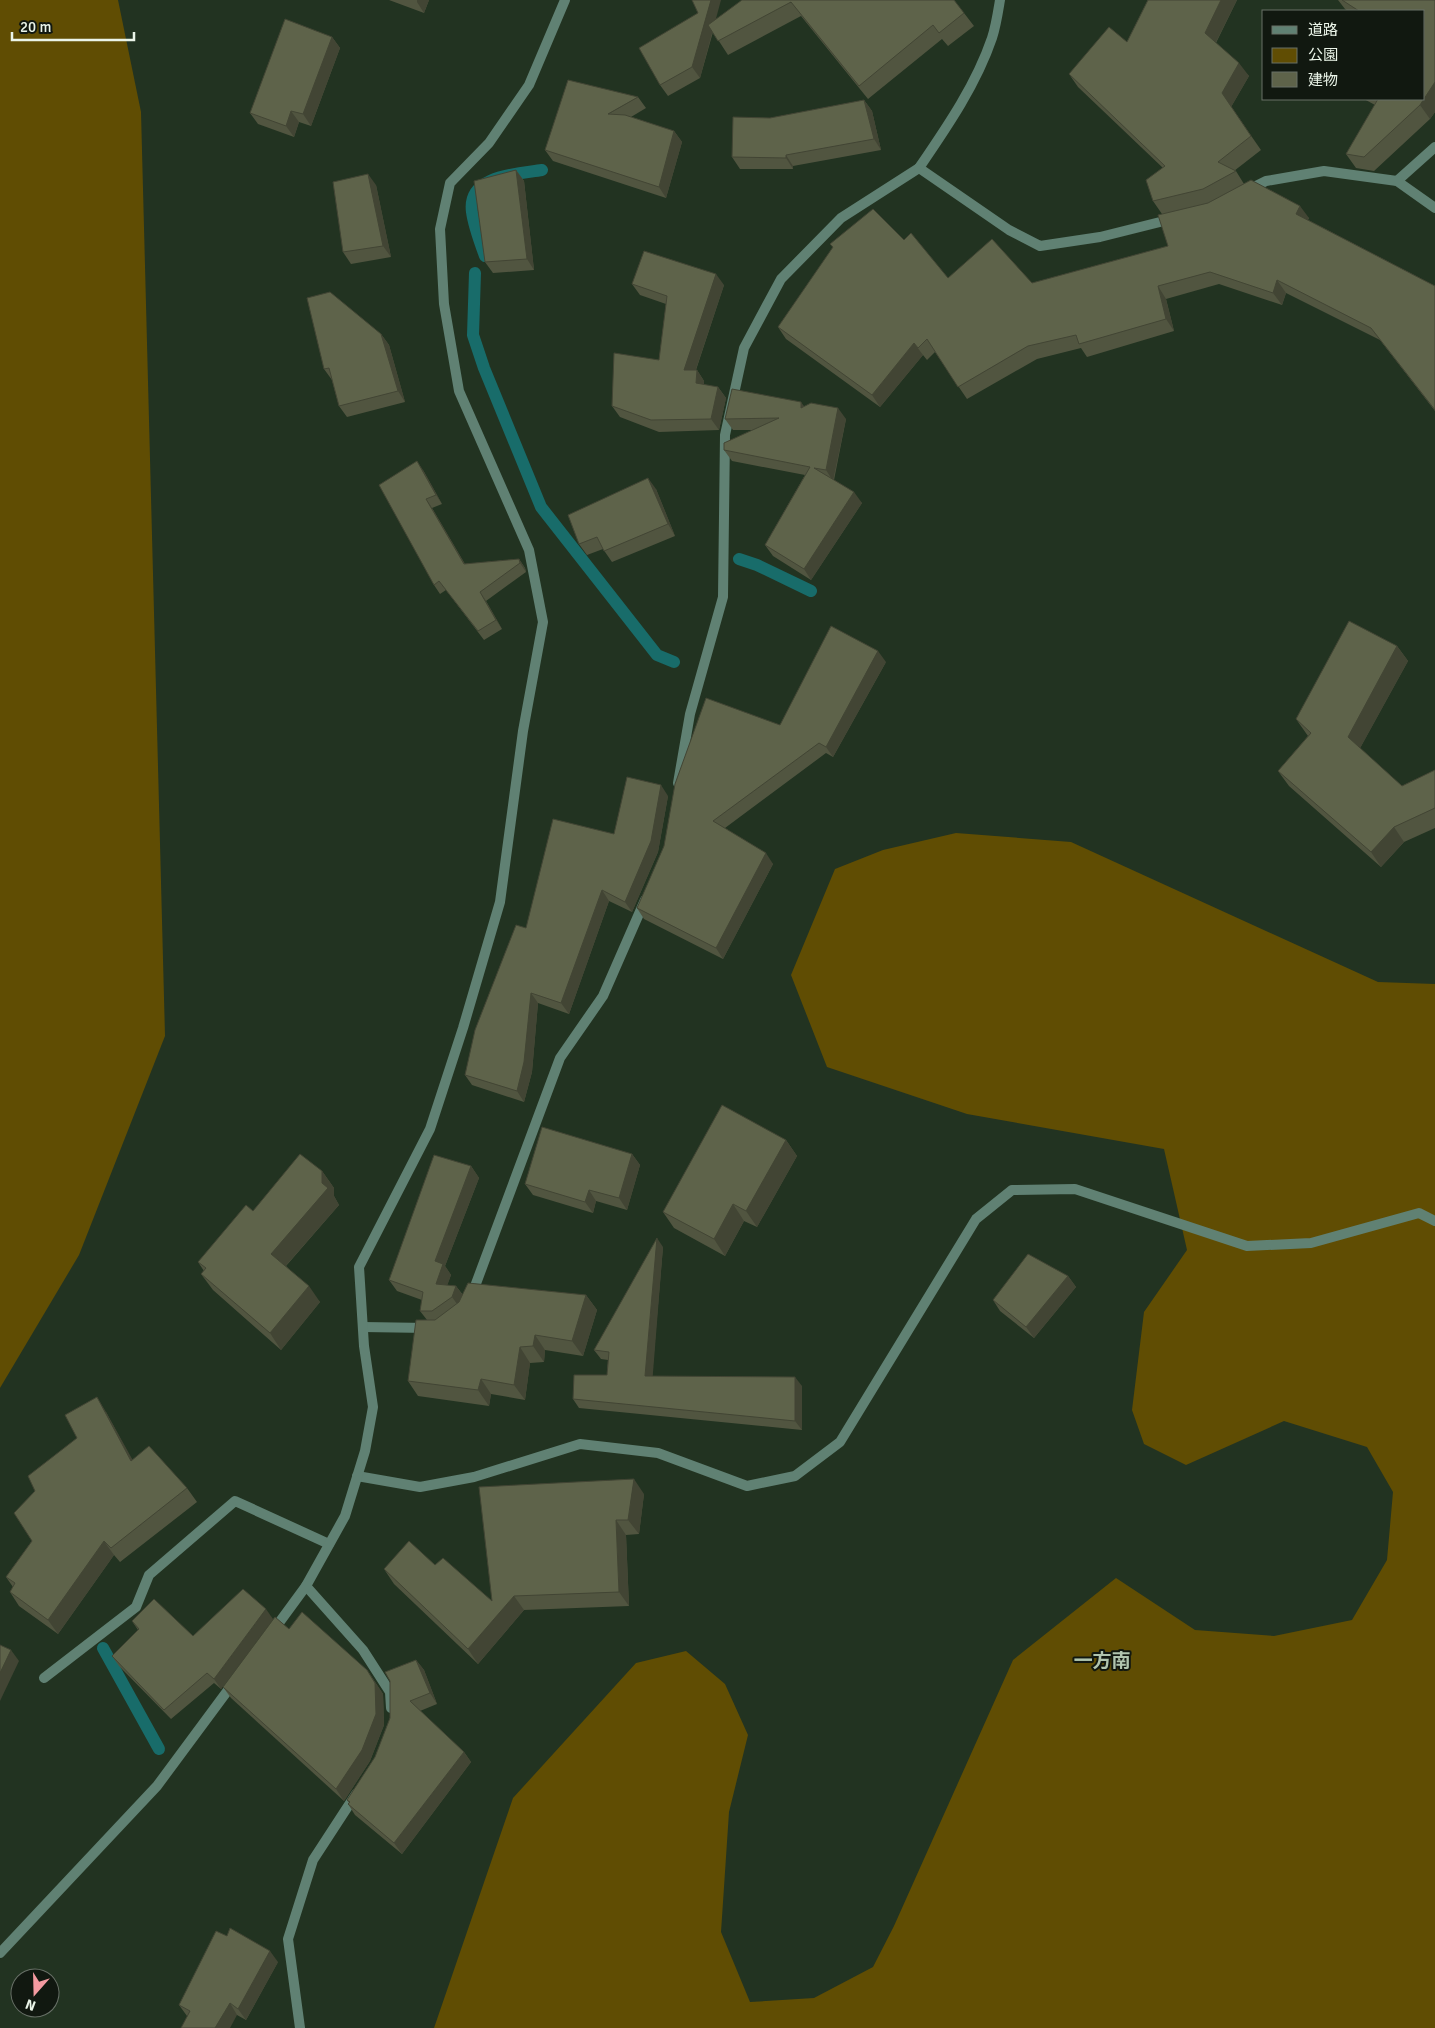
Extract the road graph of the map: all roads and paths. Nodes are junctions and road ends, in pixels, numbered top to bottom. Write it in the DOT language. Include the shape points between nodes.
graph roads {
  1 [pos="565,0"];
  2 [pos="1000,0"];
  3 [pos="1435,147"];
  4 [pos="919,168"];
  5 [pos="1397,181"];
  6 [pos="1240,194"];
  7 [pos="1435,208"];
  8 [pos="1186,216"];
  9 [pos="675,798"];
  10 [pos="650,889"];
  11 [pos="1435,1221"];
  12 [pos="466,1312"];
  13 [pos="363,1327"];
  14 [pos="442,1329"];
  15 [pos="357,1476"];
  16 [pos="330,1544"];
  17 [pos="306,1586"];
  18 [pos="264,1642"];
  19 [pos="241,1674"];
  20 [pos="44,1678"];
  21 [pos="391,1717"];
  22 [pos="360,1788"];
  23 [pos="0,1953"];
  24 [pos="300,2028"];
  1 -- 13 [label="street" via="529,85 489,142 450,183 440,229 444,304 459,391 529,550 543,622 523,731 500,902 430,1129 359,1267"];
  2 -- 4 [label="street" via="992,37 972,85"];
  3 -- 5 [label="street"];
  4 -- 8 [label="street" via="1010,230 1040,246 1100,237"];
  4 -- 9 [label="street" via="840,218 781,279 744,348 725,435 723,596 690,714"];
  5 -- 6 [label="street" via="1324,171 1266,180"];
  5 -- 7 [label="street"];
  10 -- 12 [label="street" via="604,996 560,1058"];
  11 -- 15 [label="street" via="1418,1213 1311,1243 1247,1246 1075,1188 1012,1190 976,1219 840,1442 795,1476 748,1486 658,1453 580,1444 474,1477 420,1487"];
  13 -- 14 [label="street"];
  13 -- 15 [label="street" via="373,1407"];
  15 -- 16 [label="street" via="345,1516"];
  16 -- 17 [label="street"];
  16 -- 20 [label="street" via="235,1500 149,1575 136,1607"];
  17 -- 18 [label="street"];
  17 -- 21 [label="street" via="363,1650 390,1692"];
  19 -- 23 [label="street" via="157,1786"];
  22 -- 24 [label="street" via="313,1860 288,1939"];
}
